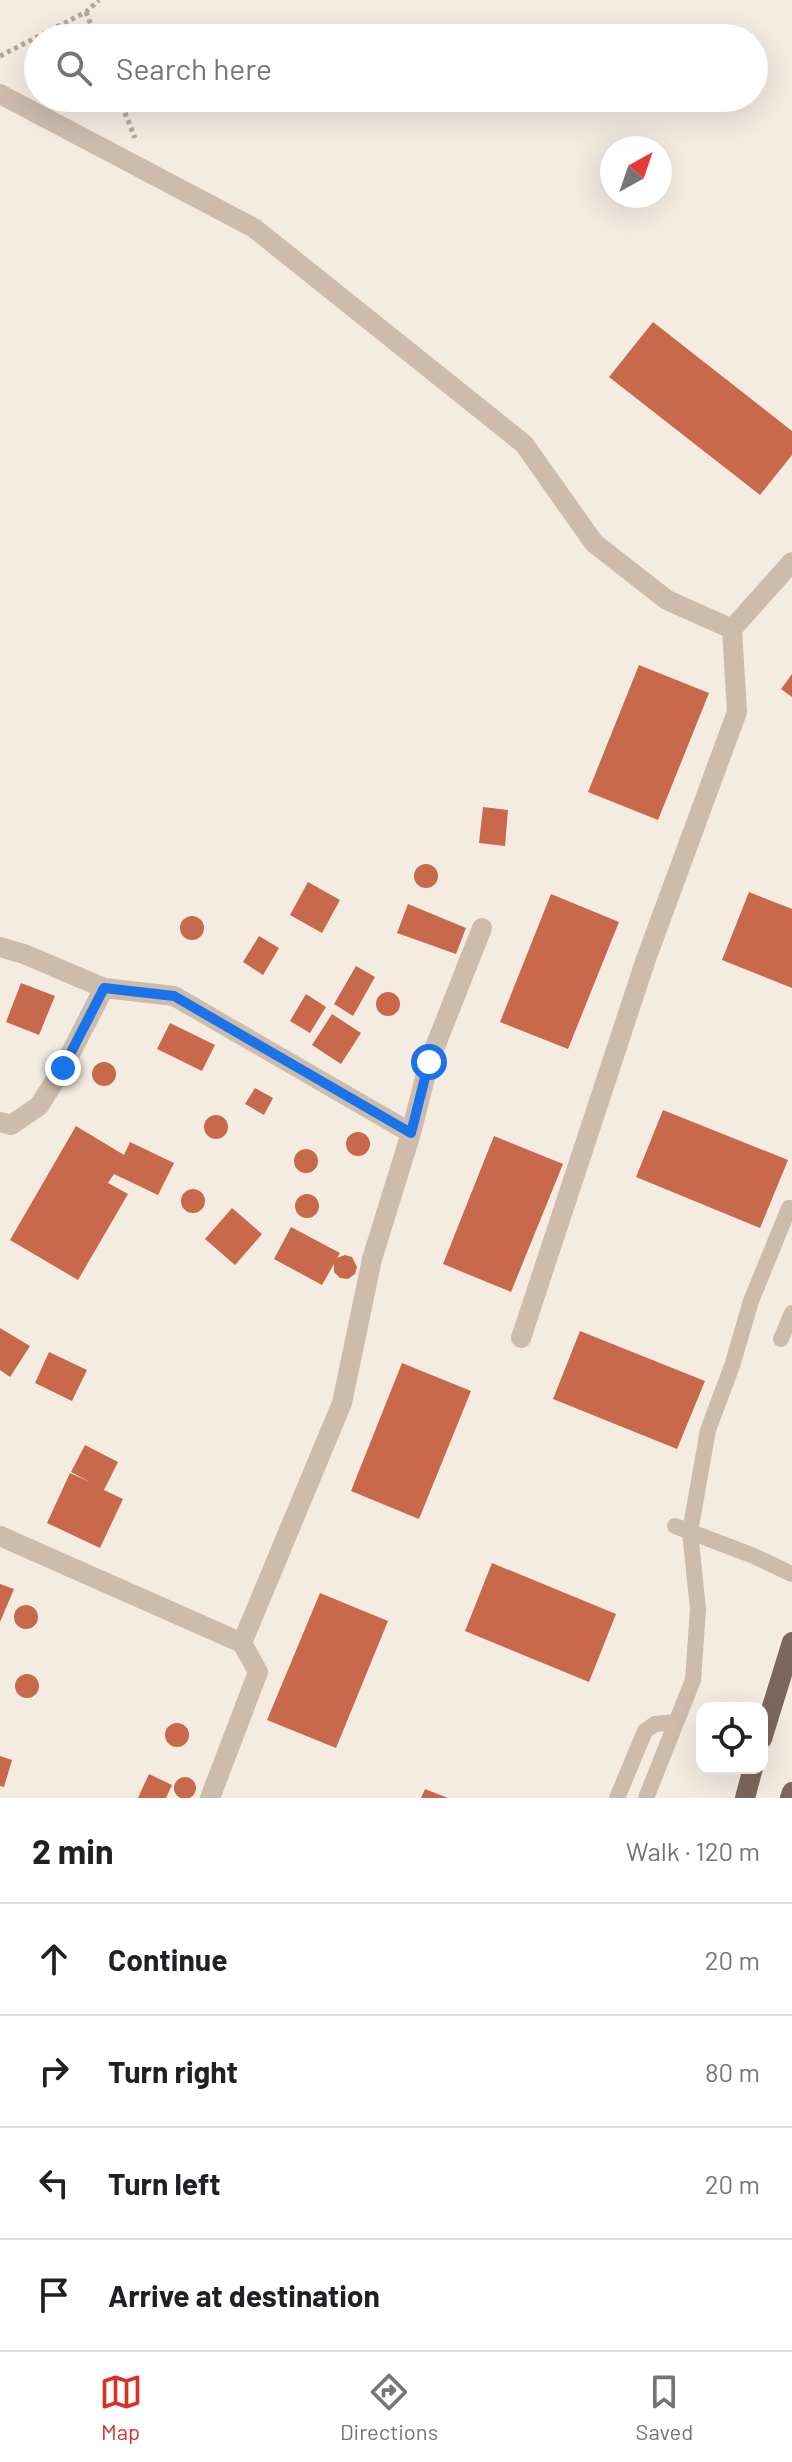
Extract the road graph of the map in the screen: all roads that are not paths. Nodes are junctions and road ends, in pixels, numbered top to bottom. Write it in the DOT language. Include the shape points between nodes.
graph roads {
  1 [pos="0,94"];
  2 [pos="24,107"];
  3 [pos="34,112"];
  4 [pos="792,562"];
  5 [pos="732,629"];
  6 [pos="482,928"];
  7 [pos="0,947"];
  8 [pos="104,988"];
  9 [pos="0,1122"];
  10 [pos="411,1133"];
  11 [pos="792,1208"];
  12 [pos="792,1313"];
  13 [pos="521,1338"];
  14 [pos="781,1339"];
  15 [pos="682,1529"];
  16 [pos="0,1536"];
  17 [pos="792,1574"];
  18 [pos="792,1642"];
  19 [pos="242,1643"];
  20 [pos="768,1720"];
  21 [pos="676,1722"];
  22 [pos="751,1774"];
  23 [pos="792,1792"];
  24 [pos="210,1798"];
  25 [pos="617,1798"];
  26 [pos="646,1798"];
  27 [pos="745,1798"];
  28 [pos="790,1798"];
  1 -- 2 [label="street"];
  3 -- 5 [label="street" via="254,228 524,444 594,543 667,600"];
  4 -- 5 [label="street"];
  5 -- 13 [label="street" via="737,712 646,959"];
  6 -- 10 [label="street" via="429,1062"];
  7 -- 8 [label="street"];
  8 -- 9 [label="street" via="39,1106 11,1125"];
  8 -- 10 [label="street" via="174,996"];
  10 -- 19 [label="street" via="372,1259 342,1403"];
  11 -- 15 [label="lane" via="751,1301"];
  12 -- 14 [label="lane"];
  15 -- 17 [label="lane"];
  15 -- 21 [label="lane" via="698,1609 693,1680"];
  16 -- 19 [label="street"];
  18 -- 20 [label="main road"];
  19 -- 24 [label="street" via="258,1672"];
  21 -- 25 [label="lane" via="645,1731"];
  21 -- 26 [label="lane"];
  22 -- 27 [label="main road"];
  23 -- 28 [label="main road"];
}
